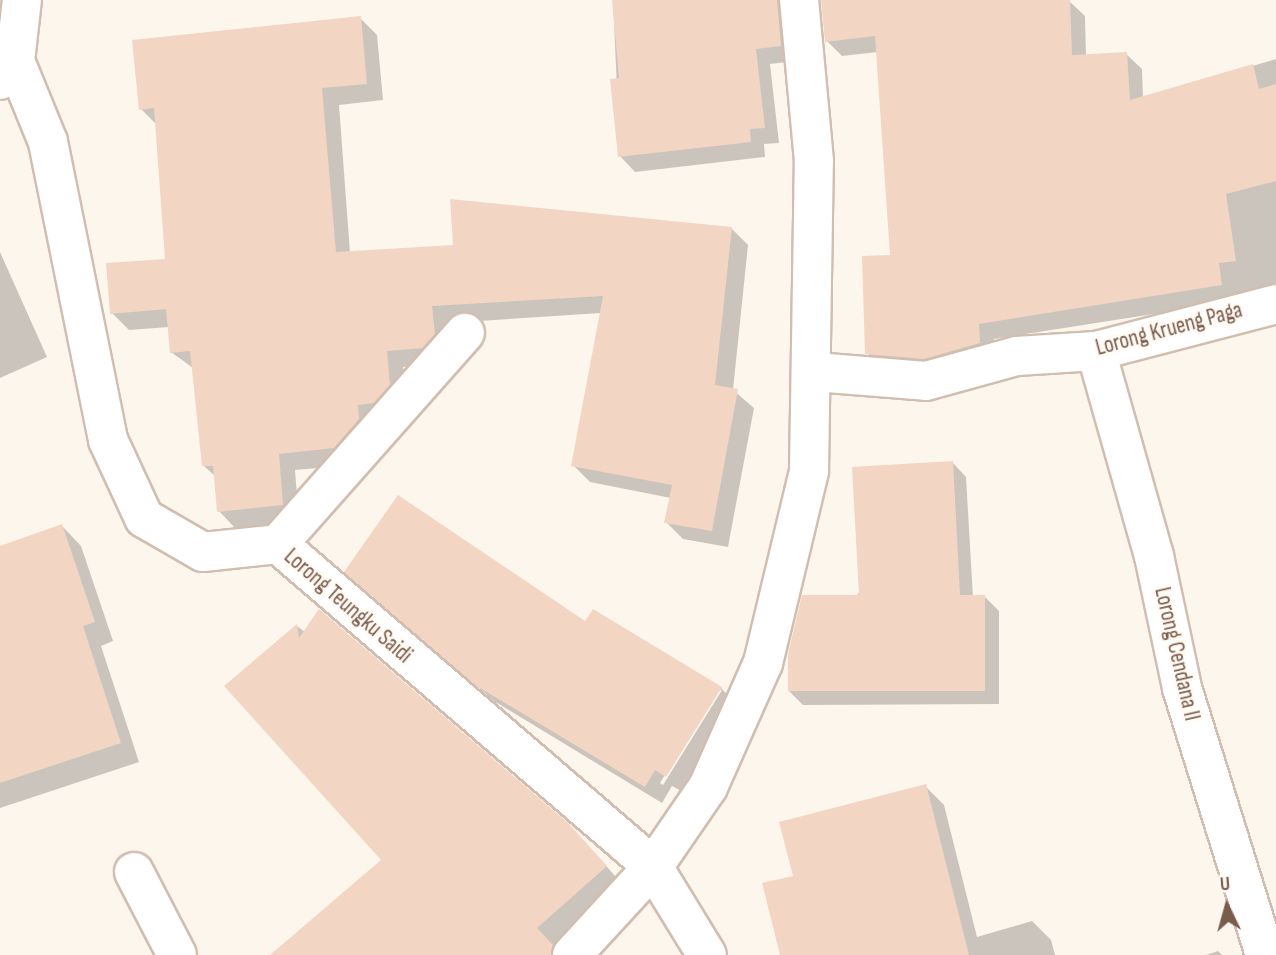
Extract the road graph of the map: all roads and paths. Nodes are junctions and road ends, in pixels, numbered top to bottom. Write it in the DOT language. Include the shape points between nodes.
graph roads {
  1 [pos="22,0"];
  2 [pos="799,0"];
  3 [pos="7,70"];
  4 [pos="1276,304"];
  5 [pos="465,332"];
  6 [pos="1096,351"];
  7 [pos="815,372"];
  8 [pos="278,544"];
  9 [pos="653,867"];
  10 [pos="134,872"];
  11 [pos="177,955"];
  12 [pos="572,955"];
  13 [pos="707,955"];
  14 [pos="1265,955"];
  1 -- 3 [label="street"];
  2 -- 7 [label="street" via="814,161"];
  3 -- 8 [label="street, Lorong Teungku Saidi" via="48,142 108,440 128,491 144,518 203,552"];
  4 -- 6 [label="street, Lorong Krueng Paga"];
  5 -- 8 [label="street"];
  6 -- 7 [label="street, Lorong Krueng Paga" via="1017,356 926,381"];
  6 -- 14 [label="street, Lorong Cendana II" via="1154,556 1182,688"];
  7 -- 9 [label="street" via="809,471 763,663 708,788"];
  8 -- 9 [label="street, Lorong Teungku Saidi"];
  9 -- 12 [label="street"];
  9 -- 13 [label="street, Lorong Teungku Saidi"];
  10 -- 11 [label="street"];
}
